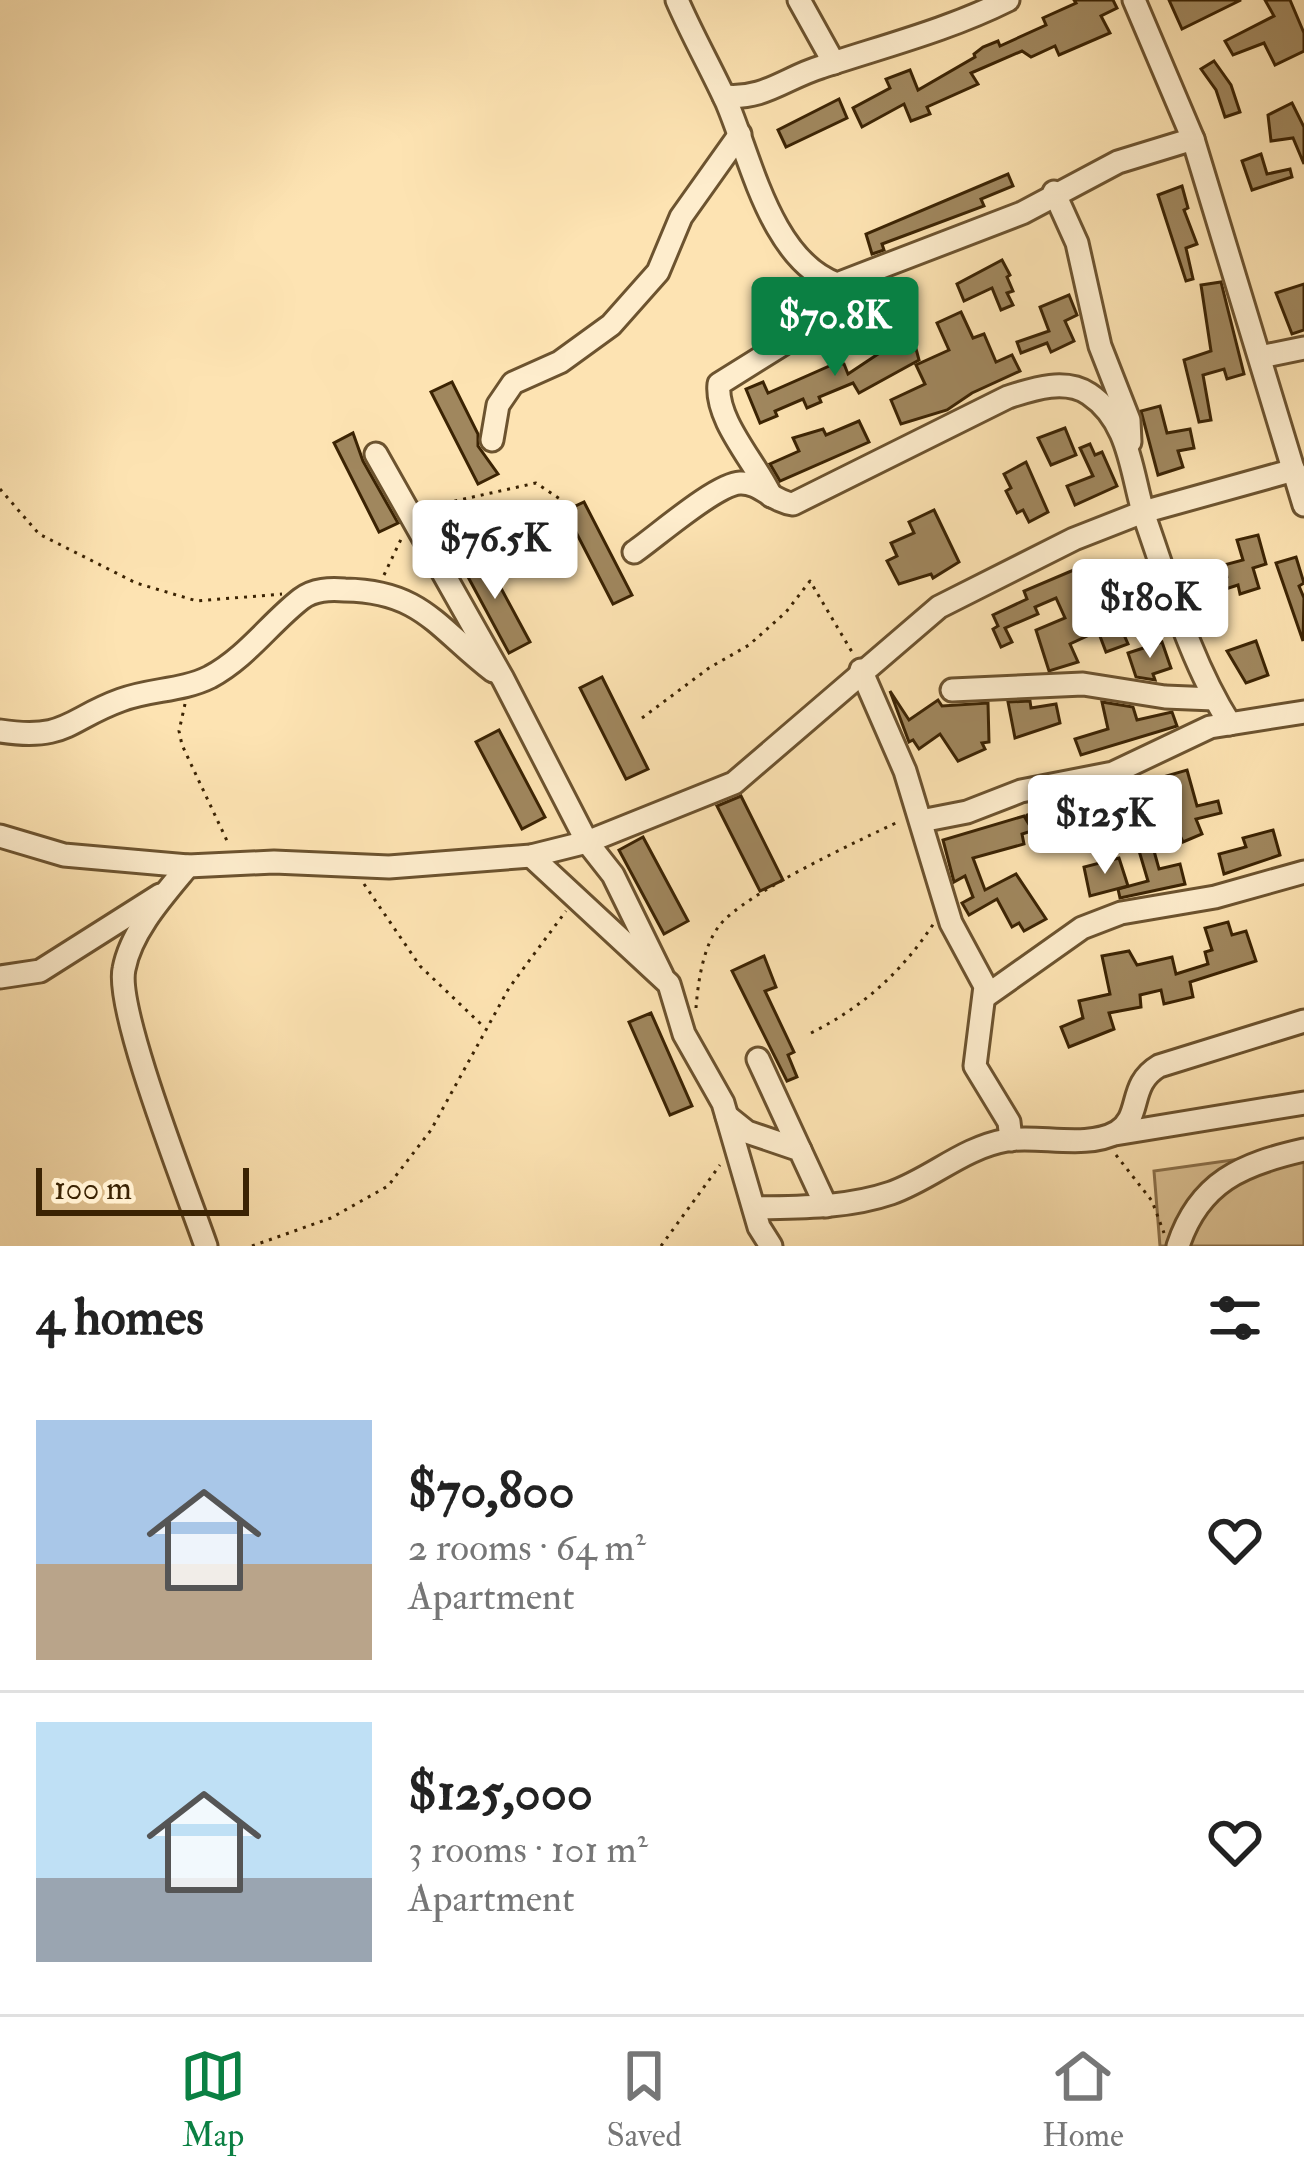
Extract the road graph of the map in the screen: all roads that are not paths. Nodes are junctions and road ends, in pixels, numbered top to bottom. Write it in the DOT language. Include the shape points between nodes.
graph roads {
  1 [pos="677,0"];
  2 [pos="799,0"];
  3 [pos="1008,0"];
  4 [pos="1134,0"];
  5 [pos="834,63"];
  6 [pos="724,96"];
  7 [pos="759,96"];
  8 [pos="739,132"];
  9 [pos="1193,139"];
  10 [pos="1054,192"];
  11 [pos="837,284"];
  12 [pos="1304,347"];
  13 [pos="1103,353"];
  14 [pos="1260,357"];
  15 [pos="1072,386"];
  16 [pos="492,440"];
  17 [pos="376,454"];
  18 [pos="1130,455"];
  19 [pos="1294,470"];
  20 [pos="772,497"];
  21 [pos="1304,505"];
  22 [pos="1144,512"];
  23 [pos="634,552"];
  24 [pos="861,670"];
  25 [pos="503,679"];
  26 [pos="952,690"];
  27 [pos="1214,699"];
  28 [pos="1304,712"];
  29 [pos="1229,724"];
  30 [pos="0,731"];
  31 [pos="920,817"];
  32 [pos="0,836"];
  33 [pos="587,842"];
  34 [pos="531,856"];
  35 [pos="188,866"];
  36 [pos="1304,872"];
  37 [pos="170,888"];
  38 [pos="662,975"];
  39 [pos="0,977"];
  40 [pos="986,996"];
  41 [pos="1304,1021"];
  42 [pos="758,1059"];
  43 [pos="1304,1103"];
  44 [pos="728,1116"];
  45 [pos="1108,1135"];
  46 [pos="1011,1140"];
  47 [pos="800,1150"];
  48 [pos="1304,1150"];
  49 [pos="826,1206"];
  50 [pos="754,1208"];
  51 [pos="206,1246"];
  52 [pos="771,1246"];
  53 [pos="1178,1246"];
  1 -- 6 [label="street"];
  2 -- 5 [label="street"];
  3 -- 5 [label="street"];
  4 -- 9 [label="street"];
  5 -- 7 [label="street"];
  6 -- 7 [label="street"];
  6 -- 8 [label="street"];
  7 -- 8 [label="street"];
  8 -- 11 [label="street" via="775,221 804,262"];
  8 -- 16 [label="street" via="681,218 658,272 611,325 513,383 498,405"];
  9 -- 10 [label="street"];
  9 -- 14 [label="street"];
  10 -- 11 [label="street" via="1022,213"];
  10 -- 13 [label="street" via="1077,243"];
  11 -- 20 [label="street" via="799,334 719,384 730,427"];
  12 -- 14 [label="street"];
  13 -- 15 [label="street"];
  13 -- 18 [label="street" via="1126,406"];
  14 -- 19 [label="street"];
  15 -- 18 [label="street" via="1104,407"];
  15 -- 20 [label="street" via="1008,397 801,502"];
  17 -- 25 [label="street"];
  18 -- 22 [label="street"];
  19 -- 21 [label="street"];
  19 -- 22 [label="street"];
  20 -- 23 [label="street" via="733,483"];
  22 -- 24 [label="street" via="939,607"];
  22 -- 27 [label="street"];
  24 -- 31 [label="street"];
  24 -- 33 [label="street" via="734,783"];
  25 -- 30 [label="street" via="412,602 371,590 308,594 246,652 190,686 117,701 68,729"];
  25 -- 33 [label="street"];
  26 -- 27 [label="street" via="1083,684"];
  27 -- 29 [label="street"];
  28 -- 29 [label="street"];
  29 -- 31 [label="street" via="1113,773"];
  31 -- 40 [label="street" via="945,906"];
  32 -- 35 [label="street" via="64,855"];
  33 -- 34 [label="street"];
  33 -- 38 [label="street" via="613,874"];
  34 -- 35 [label="street" via="352,868"];
  34 -- 38 [label="street"];
  35 -- 37 [label="street"];
  36 -- 40 [label="street" via="1082,928"];
  37 -- 39 [label="street" via="40,971"];
  37 -- 51 [label="street" via="139,932 122,976"];
  38 -- 44 [label="street"];
  40 -- 46 [label="street" via="975,1066 1009,1122"];
  41 -- 45 [label="street" via="1159,1066 1139,1082 1130,1119"];
  42 -- 47 [label="street"];
  43 -- 45 [label="street"];
  44 -- 47 [label="street" via="746,1132"];
  44 -- 50 [label="street"];
  45 -- 46 [label="street"];
  46 -- 49 [label="street" via="956,1155 893,1192"];
  47 -- 49 [label="street"];
  48 -- 53 [label="street" via="1215,1184 1197,1202"];
  49 -- 50 [label="street"];
  50 -- 52 [label="street"];
}
